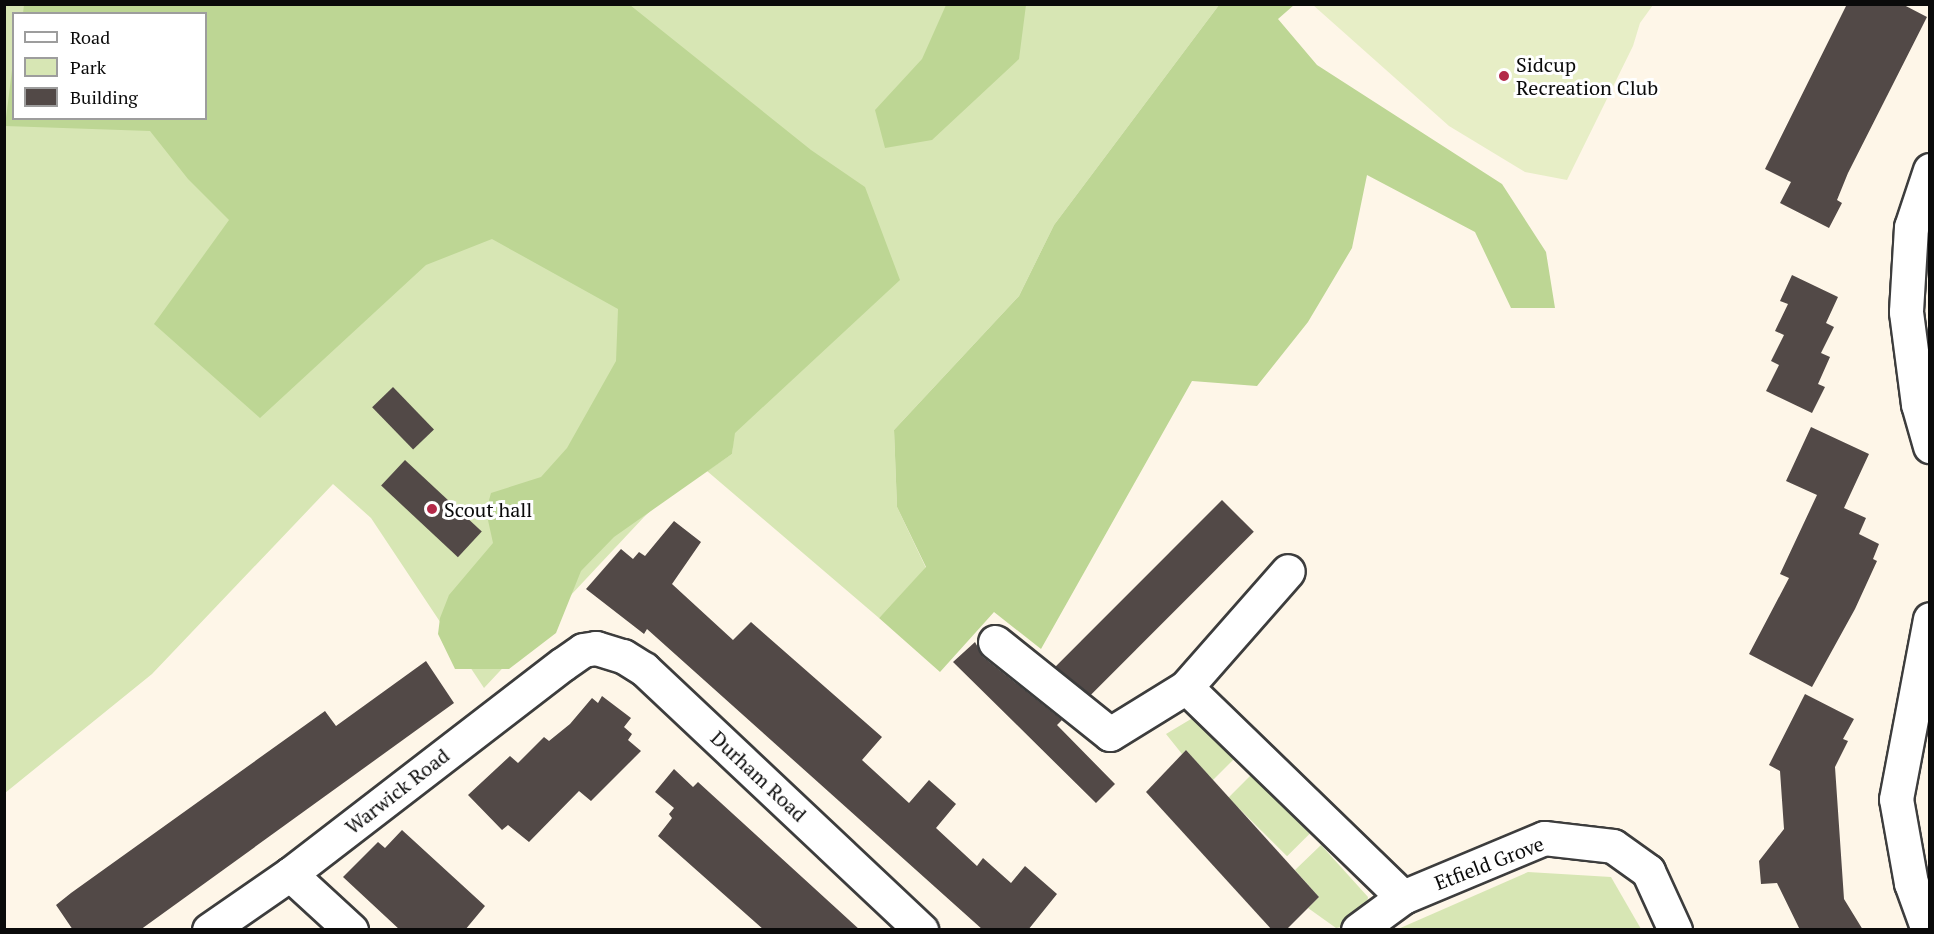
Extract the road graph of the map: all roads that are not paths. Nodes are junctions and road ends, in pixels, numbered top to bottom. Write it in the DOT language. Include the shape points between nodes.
graph roads {
  1 [pos="1929,170"];
  2 [pos="1929,446"];
  3 [pos="1288,571"];
  4 [pos="1929,619"];
  5 [pos="995,642"];
  6 [pos="583,650"];
  7 [pos="1186,687"];
  8 [pos="290,874"];
  9 [pos="1403,897"];
  10 [pos="209,930"];
  11 [pos="351,930"];
  12 [pos="921,930"];
  13 [pos="1358,930"];
  14 [pos="1675,930"];
  15 [pos="1928,930"];
  1 -- 2 [label="street" via="1911,227 1906,312 1918,404"];
  3 -- 7 [label="street"];
  4 -- 15 [label="street" via="1896,799 1911,883"];
  5 -- 7 [label="street" via="1110,734"];
  6 -- 8 [label="street, Warwick Road"];
  6 -- 12 [label="street, Durham Road" via="609,651 644,669"];
  7 -- 9 [label="street"];
  8 -- 10 [label="street, Warwick Road"];
  8 -- 11 [label="street"];
  9 -- 13 [label="street, Etfield Grove"];
  9 -- 14 [label="street, Etfield Grove" via="1544,838 1613,846 1648,872"];
}
